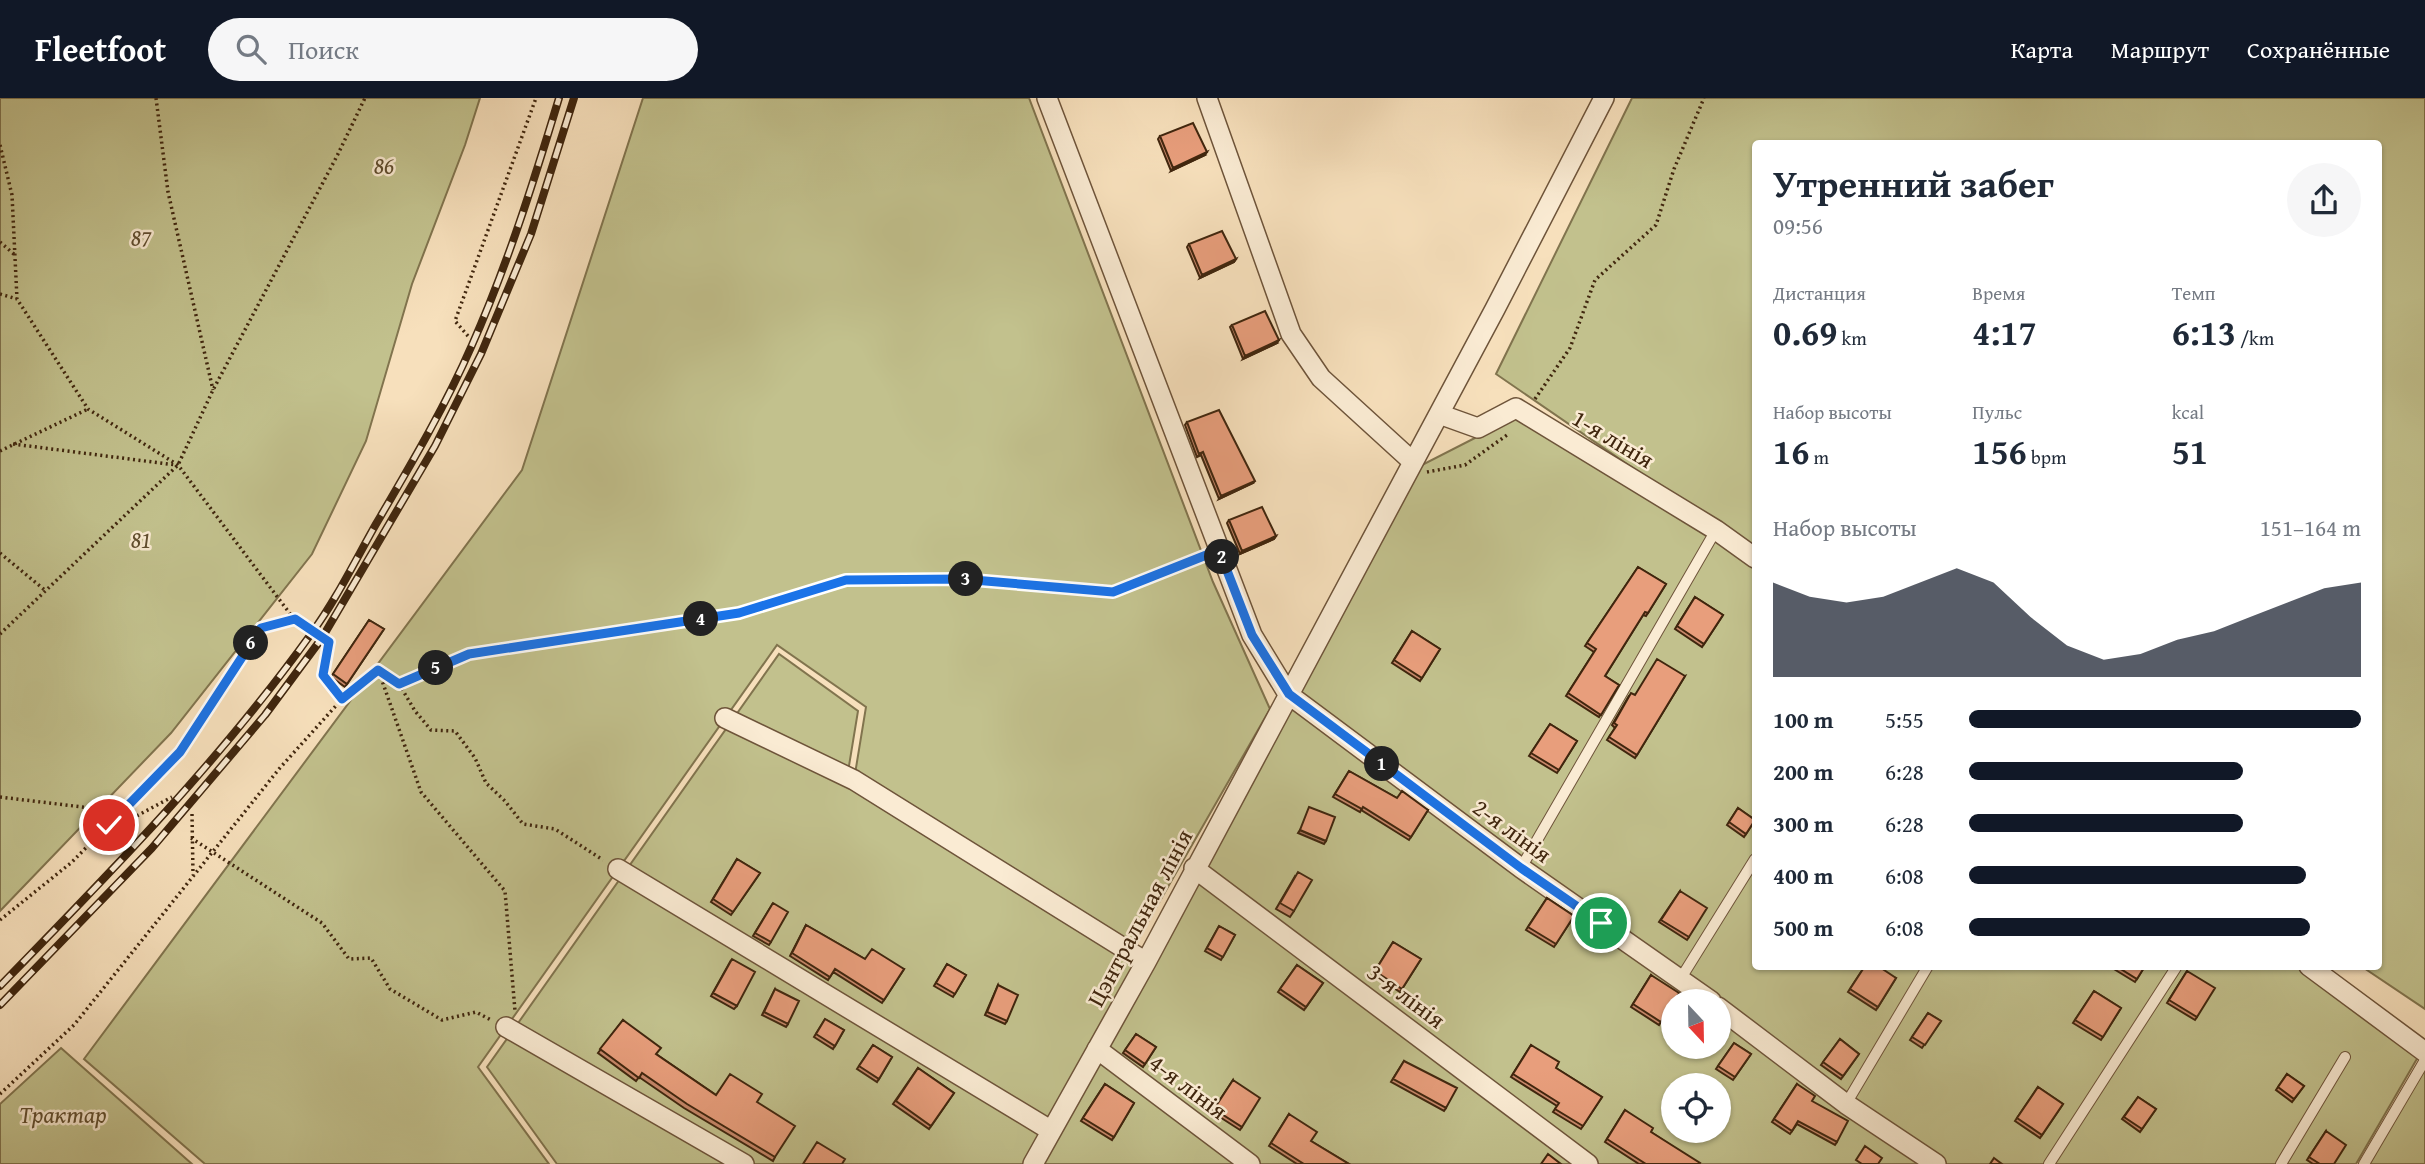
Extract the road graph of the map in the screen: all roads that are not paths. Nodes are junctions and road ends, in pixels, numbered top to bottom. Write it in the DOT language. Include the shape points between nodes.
graph roads {
  1 [pos="1047,98"];
  2 [pos="1208,98"];
  3 [pos="1604,98"];
  4 [pos="1438,414"];
  5 [pos="1417,468"];
  6 [pos="1716,530"];
  7 [pos="1752,556"];
  8 [pos="1289,694"];
  9 [pos="725,718"];
  10 [pos="1752,864"];
  11 [pos="1194,868"];
  12 [pos="1521,868"];
  13 [pos="618,869"];
  14 [pos="1146,962"];
  15 [pos="1926,970"];
  16 [pos="2174,970"];
  17 [pos="2314,970"];
  18 [pos="1681,978"];
  19 [pos="1695,989"];
  20 [pos="1731,1017"];
  21 [pos="506,1027"];
  22 [pos="1097,1049"];
  23 [pos="2425,1052"];
  24 [pos="2345,1057"];
  25 [pos="2425,1060"];
  26 [pos="1846,1104"];
  27 [pos="1050,1130"];
  28 [pos="744,1164"];
  29 [pos="1033,1164"];
  30 [pos="1250,1164"];
  31 [pos="1588,1164"];
  32 [pos="1937,1164"];
  33 [pos="2049,1164"];
  34 [pos="2281,1164"];
  35 [pos="2364,1164"];
  1 -- 8 [label="street" via="1252,635"];
  2 -- 5 [label="street" via="1290,334 1321,378"];
  3 -- 4 [label="street, Цэнтральная лінія"];
  4 -- 5 [label="street, Цэнтральная лінія"];
  4 -- 6 [label="street, 1-я лінія" via="1478,428 1517,408"];
  5 -- 8 [label="street, Цэнтральная лінія"];
  6 -- 7 [label="street, 1-я лінія"];
  6 -- 12 [label="lane"];
  8 -- 11 [label="street, Цэнтральная лінія"];
  8 -- 12 [label="street, 2-я лінія"];
  9 -- 14 [label="street" via="854,780"];
  10 -- 18 [label="lane"];
  11 -- 14 [label="street, Цэнтральная лінія"];
  11 -- 31 [label="street, 3-я лінія"];
  12 -- 18 [label="street, 2-я лінія"];
  13 -- 27 [label="street"];
  14 -- 22 [label="street, Цэнтральная лінія"];
  15 -- 26 [label="lane"];
  16 -- 33 [label="lane"];
  17 -- 23 [label="street"];
  18 -- 19 [label="street, 2-я лінія"];
  20 -- 26 [label="street"];
  21 -- 28 [label="street"];
  22 -- 27 [label="street, Цэнтральная лінія"];
  22 -- 30 [label="street, 4-я лінія"];
  24 -- 34 [label="lane"];
  25 -- 35 [label="lane"];
  26 -- 32 [label="street"];
  27 -- 29 [label="street, Цэнтральная лінія"];
}
